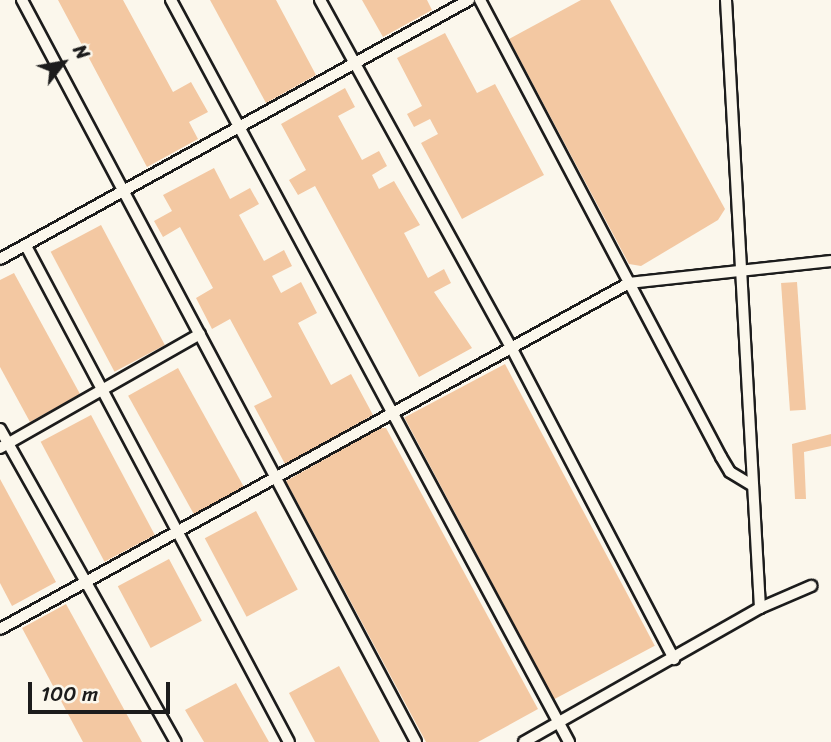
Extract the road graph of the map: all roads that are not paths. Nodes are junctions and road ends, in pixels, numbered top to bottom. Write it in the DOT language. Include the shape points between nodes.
graph roads {
  1 [pos="22,0"];
  2 [pos="172,0"];
  3 [pos="320,0"];
  4 [pos="469,0"];
  5 [pos="480,0"];
  6 [pos="726,0"];
  7 [pos="354,63"];
  8 [pos="240,125"];
  9 [pos="124,189"];
  10 [pos="26,246"];
  11 [pos="0,259"];
  12 [pos="831,261"];
  13 [pos="741,270"];
  14 [pos="629,283"];
  15 [pos="200,334"];
  16 [pos="512,348"];
  17 [pos="101,391"];
  18 [pos="397,413"];
  19 [pos="0,429"];
  20 [pos="4,446"];
  21 [pos="276,479"];
  22 [pos="752,485"];
  23 [pos="174,534"];
  24 [pos="85,582"];
  25 [pos="811,586"];
  26 [pos="760,608"];
  27 [pos="0,629"];
  28 [pos="674,659"];
  29 [pos="559,723"];
  30 [pos="176,742"];
  31 [pos="289,742"];
  32 [pos="416,742"];
  33 [pos="524,742"];
  34 [pos="569,742"];
  1 -- 9 [label="street"];
  2 -- 8 [label="street"];
  3 -- 7 [label="street"];
  4 -- 7 [label="street"];
  5 -- 14 [label="street"];
  6 -- 13 [label="street"];
  7 -- 8 [label="street"];
  7 -- 16 [label="street"];
  8 -- 9 [label="street"];
  8 -- 18 [label="street"];
  9 -- 10 [label="street"];
  9 -- 15 [label="street"];
  10 -- 11 [label="street"];
  10 -- 17 [label="street"];
  12 -- 13 [label="street"];
  13 -- 14 [label="street"];
  13 -- 22 [label="street"];
  14 -- 16 [label="street"];
  14 -- 22 [label="street" via="720,457 730,472"];
  15 -- 17 [label="street"];
  15 -- 21 [label="street"];
  16 -- 18 [label="street"];
  16 -- 28 [label="street"];
  17 -- 20 [label="street"];
  17 -- 23 [label="street"];
  18 -- 21 [label="street"];
  18 -- 29 [label="street"];
  19 -- 20 [label="street"];
  20 -- 24 [label="street"];
  21 -- 23 [label="street"];
  21 -- 32 [label="street"];
  22 -- 26 [label="street"];
  23 -- 24 [label="street"];
  23 -- 31 [label="street"];
  24 -- 27 [label="street"];
  24 -- 30 [label="street"];
  25 -- 26 [label="street"];
  26 -- 28 [label="street"];
  28 -- 29 [label="street"];
  29 -- 33 [label="street"];
  29 -- 34 [label="street"];
}
